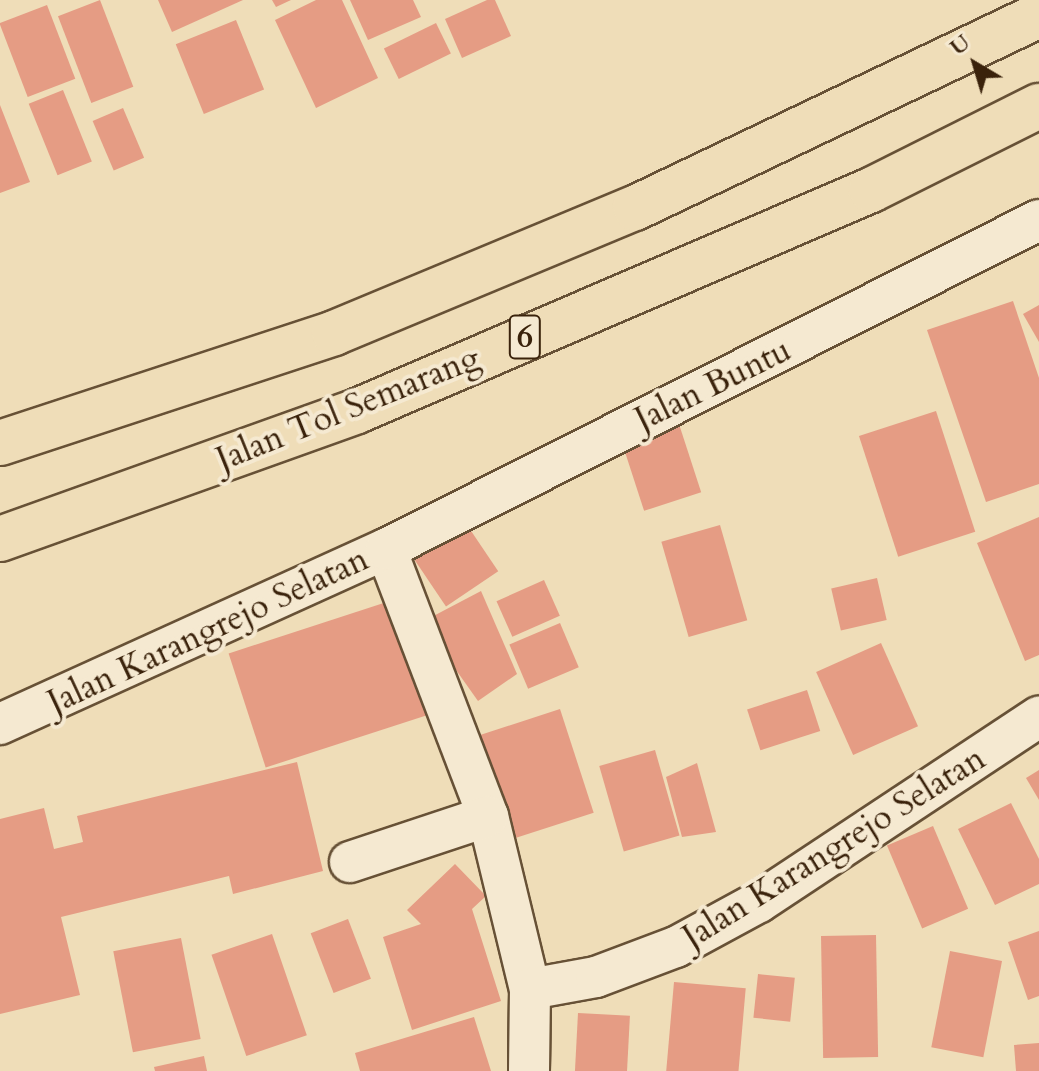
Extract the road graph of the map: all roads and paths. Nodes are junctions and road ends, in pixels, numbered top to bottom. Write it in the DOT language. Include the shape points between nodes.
graph roads {
  1 [pos="1039,15"];
  2 [pos="1039,106"];
  3 [pos="1039,220"];
  4 [pos="0,443"];
  5 [pos="0,539"];
  6 [pos="386,549"];
  7 [pos="1039,717"];
  8 [pos="0,724"];
  9 [pos="488,816"];
  10 [pos="350,862"];
  11 [pos="530,989"];
  12 [pos="529,1071"];
  1 -- 4 [label="highway, 6" via="635,208 334,333"];
  2 -- 5 [label="highway, Jalan Tol Semarang / 6" via="871,190 357,411"];
  3 -- 6 [label="street, Jalan Buntu"];
  6 -- 8 [label="street, Jalan Karangrejo Selatan"];
  6 -- 9 [label="street, Jalan Karangrejo Selatan"];
  7 -- 11 [label="street, Jalan Karangrejo Selatan" via="876,828 718,924 636,965"];
  9 -- 10 [label="street"];
  9 -- 11 [label="street, Jalan Karangrejo Selatan"];
  11 -- 12 [label="street, Jalan Karangrejo Selatan"];
}
